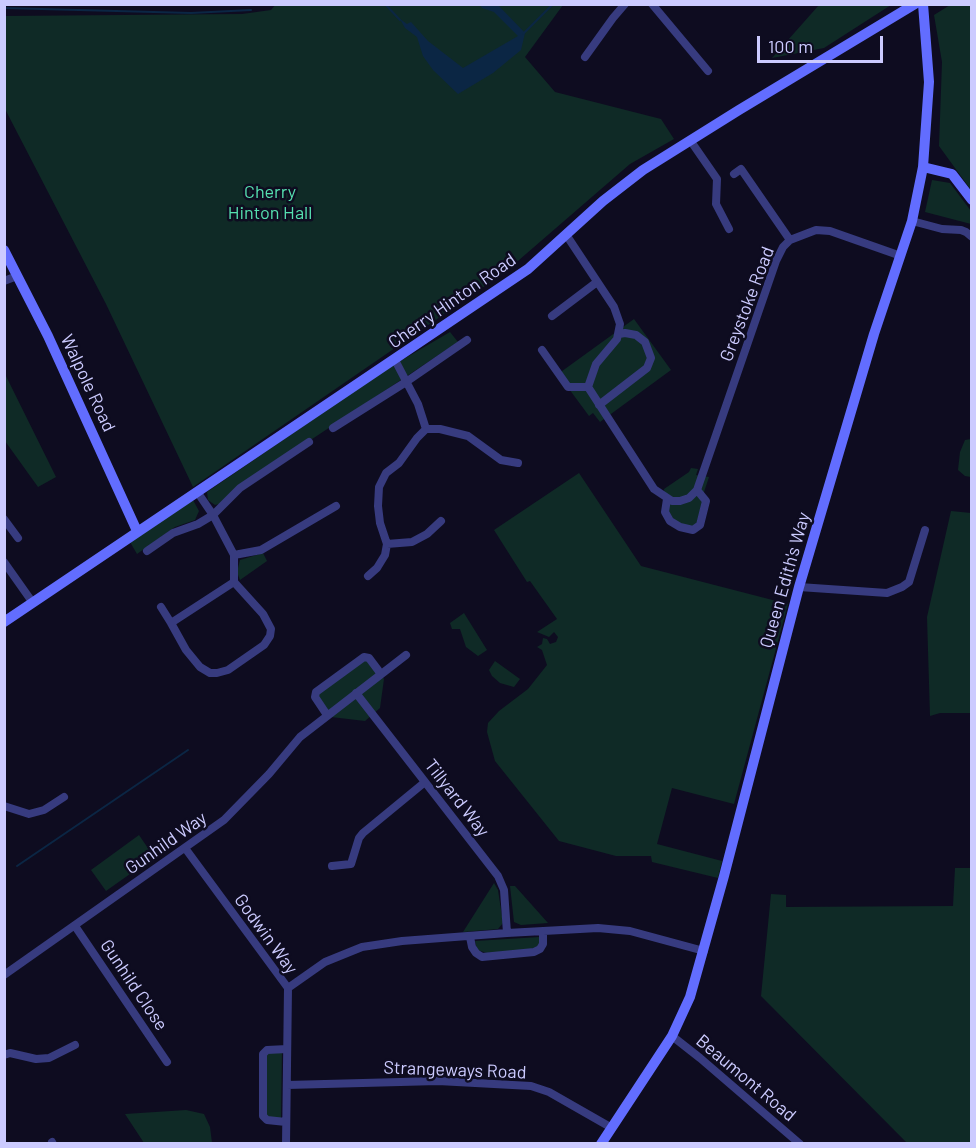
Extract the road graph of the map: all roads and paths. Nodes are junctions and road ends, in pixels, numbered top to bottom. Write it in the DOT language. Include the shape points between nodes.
graph roads {
  1 [pos="625,4"];
  2 [pos="652,4"];
  3 [pos="915,4"];
  4 [pos="923,4"];
  5 [pos="585,57"];
  6 [pos="708,71"];
  7 [pos="690,140"];
  8 [pos="923,167"];
  9 [pos="734,174"];
  10 [pos="972,200"];
  11 [pos="912,221"];
  12 [pos="725,226"];
  13 [pos="567,236"];
  14 [pos="972,237"];
  15 [pos="790,240"];
  16 [pos="4,250"];
  17 [pos="901,255"];
  18 [pos="17,276"];
  19 [pos="4,281"];
  20 [pos="597,282"];
  21 [pos="552,316"];
  22 [pos="619,334"];
  23 [pos="467,340"];
  24 [pos="542,350"];
  25 [pos="395,360"];
  26 [pos="406,382"];
  27 [pos="588,387"];
  28 [pos="599,405"];
  29 [pos="333,428"];
  30 [pos="426,429"];
  31 [pos="309,442"];
  32 [pos="518,463"];
  33 [pos="697,490"];
  34 [pos="198,493"];
  35 [pos="667,499"];
  36 [pos="336,506"];
  37 [pos="213,515"];
  38 [pos="4,519"];
  39 [pos="441,522"];
  40 [pos="925,530"];
  41 [pos="137,531"];
  42 [pos="18,538"];
  43 [pos="387,544"];
  44 [pos="147,551"];
  45 [pos="234,555"];
  46 [pos="4,562"];
  47 [pos="368,576"];
  48 [pos="234,582"];
  49 [pos="799,587"];
  50 [pos="33,603"];
  51 [pos="161,608"];
  52 [pos="4,622"];
  53 [pos="171,622"];
  54 [pos="406,655"];
  55 [pos="381,674"];
  56 [pos="356,693"];
  57 [pos="327,715"];
  58 [pos="425,782"];
  59 [pos="64,797"];
  60 [pos="4,806"];
  61 [pos="185,848"];
  62 [pos="332,866"];
  63 [pos="75,926"];
  64 [pos="543,932"];
  65 [pos="507,933"];
  66 [pos="470,937"];
  67 [pos="704,951"];
  68 [pos="4,975"];
  69 [pos="288,988"];
  70 [pos="672,1036"];
  71 [pos="75,1045"];
  72 [pos="287,1049"];
  73 [pos="4,1055"];
  74 [pos="167,1062"];
  75 [pos="287,1085"];
  76 [pos="286,1122"];
  77 [pos="612,1128"];
  78 [pos="286,1143"];
  79 [pos="601,1143"];
  80 [pos="800,1143"];
  1 -- 5 [label="street"];
  2 -- 6 [label="street"];
  3 -- 7 [label="street, Cherry Hinton Road"];
  4 -- 8 [label="street, Queen Edith's Way" via="929,74"];
  7 -- 12 [label="street" via="717,179 716,204"];
  7 -- 13 [label="street, Cherry Hinton Road" via="626,183"];
  8 -- 10 [label="street" via="952,174"];
  8 -- 11 [label="street, Queen Edith's Way"];
  9 -- 15 [label="street" via="741,169"];
  11 -- 14 [label="street" via="961,230"];
  11 -- 17 [label="street, Queen Edith's Way"];
  13 -- 20 [label="street"];
  13 -- 25 [label="street, Cherry Hinton Road" via="528,269"];
  15 -- 17 [label="street, Greystoke Road" via="816,230 830,231"];
  15 -- 33 [label="street, Greystoke Road" via="776,261"];
  16 -- 18 [label="street, Walpole Road"];
  17 -- 49 [label="street, Queen Edith's Way"];
  18 -- 19 [label="street"];
  18 -- 41 [label="street, Walpole Road"];
  20 -- 21 [label="street"];
  20 -- 22 [label="street" via="617,314"];
  22 -- 27 [label="street" via="596,364"];
  22 -- 28 [label="street" via="636,335 645,342 651,358 647,368"];
  23 -- 26 [label="street"];
  24 -- 27 [label="street" via="568,387"];
  25 -- 26 [label="street"];
  25 -- 34 [label="street, Cherry Hinton Road"];
  26 -- 29 [label="street"];
  26 -- 30 [label="street"];
  27 -- 28 [label="street"];
  28 -- 35 [label="street" via="654,489"];
  30 -- 32 [label="street" via="468,436 501,460"];
  30 -- 43 [label="street" via="386,473 379,487 380,524"];
  31 -- 37 [label="street" via="240,488"];
  33 -- 35 [label="street" via="680,501"];
  33 -- 35 [label="street" via="706,501 700,525 693,530 669,521 665,512"];
  34 -- 37 [label="street"];
  34 -- 41 [label="street, Cherry Hinton Road"];
  36 -- 45 [label="street" via="261,550"];
  37 -- 44 [label="street" via="172,533"];
  37 -- 45 [label="street"];
  38 -- 42 [label="street"];
  39 -- 43 [label="street" via="412,542"];
  40 -- 49 [label="street" via="909,582 902,587 887,593"];
  41 -- 50 [label="street, Cherry Hinton Road"];
  43 -- 47 [label="street" via="385,555"];
  45 -- 48 [label="street"];
  46 -- 50 [label="street"];
  48 -- 53 [label="street"];
  48 -- 53 [label="street" via="271,629 264,645 228,670 210,673 200,668"];
  49 -- 67 [label="street, Queen Edith's Way"];
  50 -- 52 [label="street, Cherry Hinton Road"];
  51 -- 53 [label="street"];
  54 -- 55 [label="street, Gunhild Way"];
  55 -- 56 [label="street, Gunhild Way"];
  55 -- 57 [label="street" via="364,657 316,692 315,697"];
  56 -- 57 [label="street, Gunhild Way"];
  56 -- 58 [label="street, Tillyard Way"];
  57 -- 61 [label="street, Gunhild Way" via="300,737 224,820"];
  58 -- 62 [label="street" via="363,833 351,864"];
  58 -- 65 [label="street, Tillyard Way" via="498,876 504,890"];
  59 -- 60 [label="street" via="29,814"];
  61 -- 63 [label="street, Gunhild Way"];
  61 -- 69 [label="street, Godwin Way"];
  63 -- 68 [label="street, Gunhild Way"];
  63 -- 74 [label="street, Gunhild Close"];
  64 -- 65 [label="street"];
  64 -- 66 [label="street" via="543,944 534,952 482,957 472,947"];
  64 -- 67 [label="street" via="598,928 630,931"];
  65 -- 66 [label="street"];
  66 -- 69 [label="street" via="362,946 325,962"];
  67 -- 70 [label="street, Queen Edith's Way" via="690,997"];
  69 -- 72 [label="street, Godwin Way"];
  70 -- 77 [label="street, Queen Edith's Way"];
  70 -- 80 [label="street, Beaumont Road"];
  71 -- 73 [label="street" via="49,1058"];
  72 -- 75 [label="street, Godwin Way"];
  72 -- 76 [label="street" via="267,1050 263,1054 263,1116"];
  75 -- 76 [label="street, Godwin Way"];
  75 -- 77 [label="street, Strangeways Road" via="438,1081 531,1086"];
  76 -- 78 [label="street, Godwin Way"];
  77 -- 79 [label="street, Queen Edith's Way"];
}
